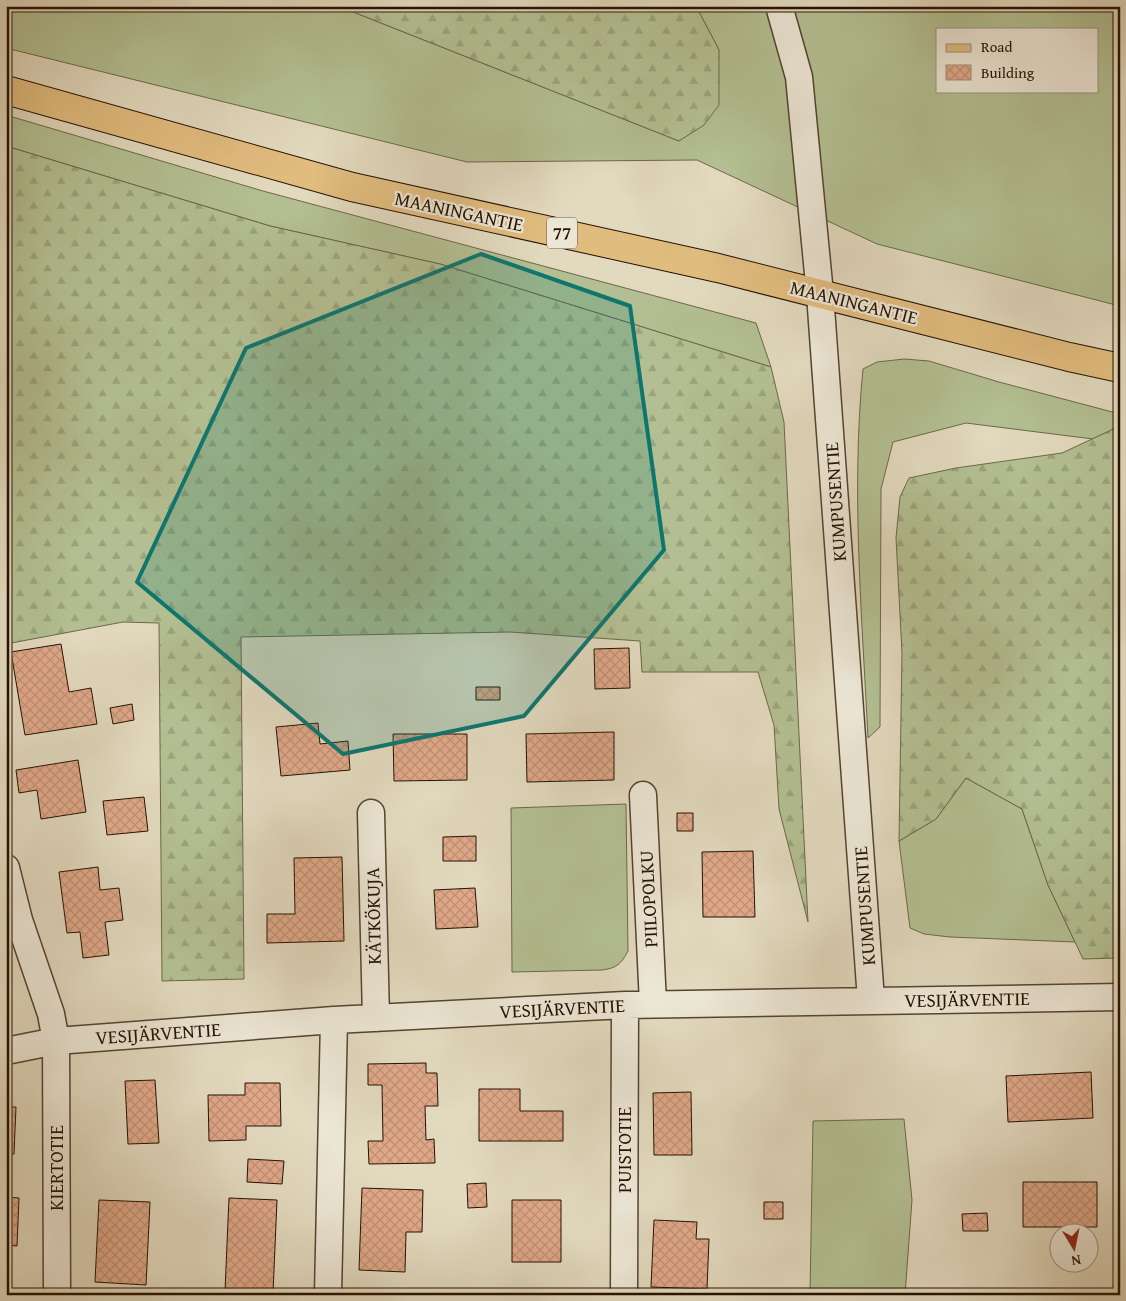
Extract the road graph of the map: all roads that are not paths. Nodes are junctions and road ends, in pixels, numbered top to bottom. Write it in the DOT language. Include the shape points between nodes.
graph roads {
  1 [pos="780,6"];
  2 [pos="6,90"];
  3 [pos="820,294"];
  4 [pos="1120,368"];
  5 [pos="642,794"];
  6 [pos="370,813"];
  7 [pos="6,868"];
  8 [pos="1120,997"];
  9 [pos="871,1000"];
  10 [pos="653,1004"];
  11 [pos="625,1005"];
  12 [pos="376,1018"];
  13 [pos="334,1020"];
  14 [pos="56,1041"];
  15 [pos="6,1051"];
  16 [pos="56,1295"];
  17 [pos="328,1295"];
  18 [pos="624,1295"];
  1 -- 3 [label="street, KUMPUSENTIE" via="799,77"];
  2 -- 3 [label="main road, MAANINGANTIE / 77" via="352,187 718,268"];
  3 -- 4 [label="main road, MAANINGANTIE / 77"];
  3 -- 9 [label="street, KUMPUSENTIE"];
  5 -- 10 [label="street, PIILOPOLKU"];
  6 -- 12 [label="street, KÄTKÖKUJA"];
  7 -- 14 [label="street, KIERTOTIE" via="19,920 51,1014"];
  8 -- 9 [label="street, VESIJÄRVENTIE"];
  9 -- 10 [label="street, VESIJÄRVENTIE"];
  10 -- 11 [label="street, VESIJÄRVENTIE"];
  11 -- 12 [label="street, VESIJÄRVENTIE"];
  11 -- 18 [label="street, PUISTOTIE"];
  12 -- 13 [label="street, VESIJÄRVENTIE"];
  13 -- 14 [label="street, VESIJÄRVENTIE"];
  13 -- 17 [label="street"];
  14 -- 15 [label="street, VESIJÄRVENTIE"];
  14 -- 16 [label="street, KIERTOTIE"];
}
